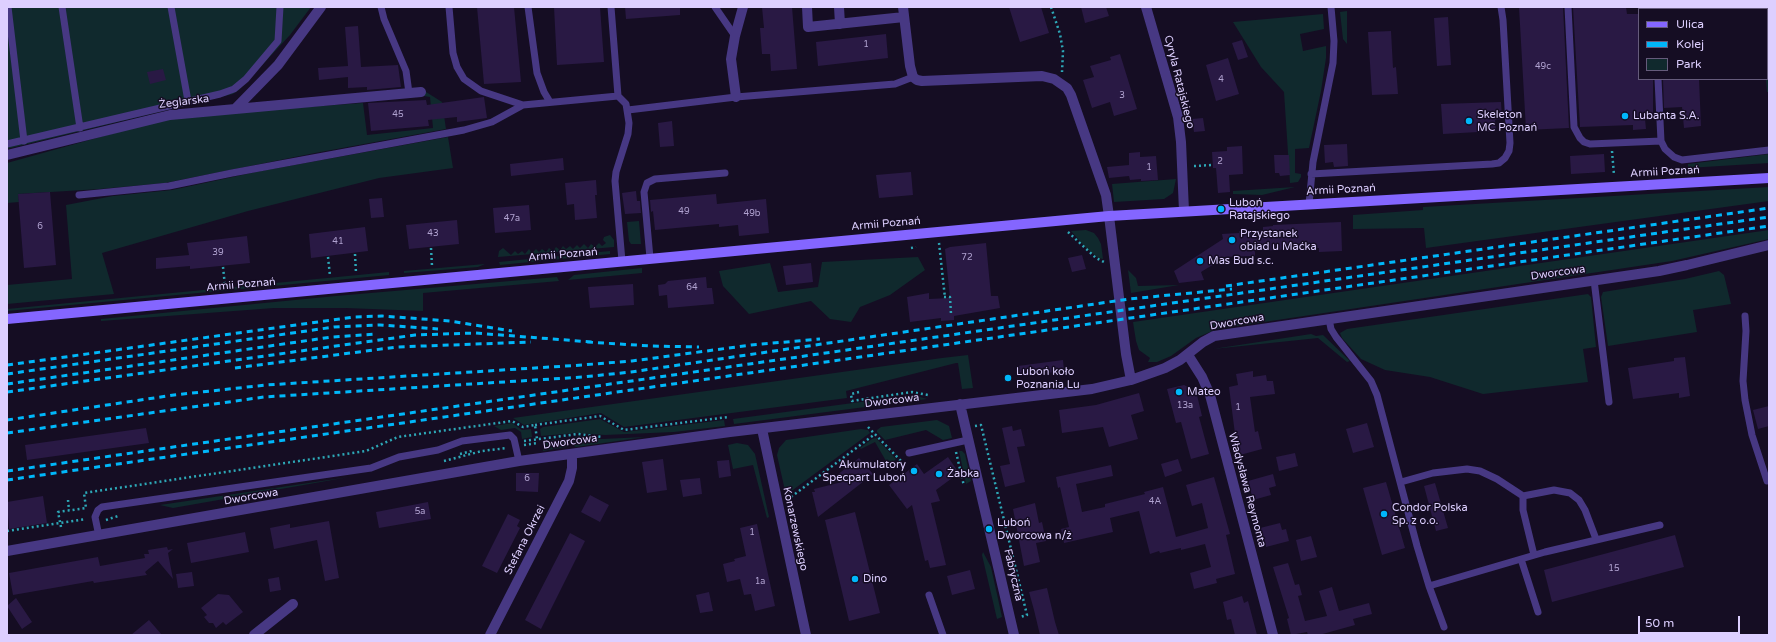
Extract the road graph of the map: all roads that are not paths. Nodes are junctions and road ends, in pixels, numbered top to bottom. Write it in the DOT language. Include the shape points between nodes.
graph roads {
  1 [pos="8,7"];
  2 [pos="62,7"];
  3 [pos="171,7"];
  4 [pos="280,7"];
  5 [pos="321,7"];
  6 [pos="381,7"];
  7 [pos="449,7"];
  8 [pos="528,7"];
  9 [pos="611,7"];
  10 [pos="715,7"];
  11 [pos="742,7"];
  12 [pos="807,7"];
  13 [pos="839,7"];
  14 [pos="1146,7"];
  15 [pos="1331,7"];
  16 [pos="1501,7"];
  17 [pos="1568,7"];
  18 [pos="904,12"];
  19 [pos="840,24"];
  20 [pos="734,36"];
  21 [pos="913,77"];
  22 [pos="1658,80"];
  23 [pos="421,92"];
  24 [pos="409,93"];
  25 [pos="618,96"];
  26 [pos="736,97"];
  27 [pos="188,102"];
  28 [pos="550,102"];
  29 [pos="522,105"];
  30 [pos="235,109"];
  31 [pos="628,110"];
  32 [pos="80,128"];
  33 [pos="24,141"];
  34 [pos="1661,141"];
  35 [pos="7,144"];
  36 [pos="1769,150"];
  37 [pos="7,155"];
  38 [pos="725,173"];
  39 [pos="1312,174"];
  40 [pos="1769,178"];
  41 [pos="79,196"];
  42 [pos="1309,204"];
  43 [pos="1184,211"];
  44 [pos="1109,216"];
  45 [pos="1769,245"];
  46 [pos="650,258"];
  47 [pos="622,261"];
  48 [pos="1594,280"];
  49 [pos="1745,316"];
  50 [pos="7,319"];
  51 [pos="1330,319"];
  52 [pos="1188,355"];
  53 [pos="1131,380"];
  54 [pos="1609,402"];
  55 [pos="960,404"];
  56 [pos="762,428"];
  57 [pos="968,440"];
  58 [pos="909,452"];
  59 [pos="572,454"];
  60 [pos="519,461"];
  61 [pos="1767,481"];
  62 [pos="1401,482"];
  63 [pos="1523,496"];
  64 [pos="1660,525"];
  65 [pos="99,536"];
  66 [pos="1596,539"];
  67 [pos="7,552"];
  68 [pos="1534,555"];
  69 [pos="1521,559"];
  70 [pos="1429,586"];
  71 [pos="929,595"];
  72 [pos="293,604"];
  73 [pos="1538,612"];
  74 [pos="1444,628"];
  75 [pos="254,635"];
  76 [pos="490,635"];
  77 [pos="806,635"];
  78 [pos="943,635"];
  79 [pos="1014,635"];
  80 [pos="1273,635"];
  1 -- 33 [label="lane"];
  2 -- 32 [label="lane"];
  3 -- 27 [label="lane"];
  4 -- 27 [label="lane" via="278,41 246,79 234,89"];
  5 -- 30 [label="street" via="278,65"];
  6 -- 24 [label="lane" via="406,71"];
  7 -- 29 [label="lane" via="453,53 464,79 481,91"];
  8 -- 28 [label="lane" via="537,73"];
  9 -- 25 [label="lane"];
  10 -- 20 [label="lane"];
  11 -- 20 [label="street"];
  12 -- 19 [label="street" via="808,27"];
  13 -- 19 [label="street"];
  14 -- 43 [label="street, Cyryla Ratajskiego" via="1178,117"];
  15 -- 39 [label="lane" via="1333,63"];
  16 -- 39 [label="lane" via="1510,143 1506,158 1492,164"];
  17 -- 34 [label="lane" via="1576,133 1584,142 1590,144"];
  18 -- 19 [label="street"];
  18 -- 21 [label="street" via="908,56"];
  20 -- 26 [label="street" via="731,59"];
  21 -- 26 [label="lane" via="895,84"];
  21 -- 44 [label="street" via="922,82 1042,76 1060,82 1071,95 1106,195"];
  22 -- 34 [label="lane"];
  23 -- 24 [label="street, Żeglarska"];
  24 -- 30 [label="street, Żeglarska"];
  25 -- 28 [label="lane"];
  25 -- 31 [label="lane"];
  26 -- 31 [label="lane"];
  27 -- 32 [label="lane"];
  28 -- 29 [label="lane"];
  29 -- 41 [label="lane" via="492,122 464,130 169,186"];
  30 -- 37 [label="street, Żeglarska" via="161,116"];
  31 -- 47 [label="lane" via="628,134 615,181"];
  32 -- 33 [label="lane"];
  33 -- 35 [label="lane"];
  34 -- 36 [label="lane" via="1669,153 1682,160"];
  38 -- 46 [label="lane" via="655,179 647,182 644,192"];
  39 -- 42 [label="lane"];
  40 -- 42 [label="main road, Armii Poznań"];
  42 -- 43 [label="main road, Armii Poznań"];
  43 -- 44 [label="main road, Armii Poznań"];
  44 -- 46 [label="main road, Armii Poznań"];
  44 -- 53 [label="street"];
  45 -- 48 [label="street, Dworcowa" via="1687,265"];
  46 -- 47 [label="main road, Armii Poznań"];
  47 -- 50 [label="main road, Armii Poznań"];
  48 -- 51 [label="street, Dworcowa"];
  48 -- 54 [label="lane"];
  49 -- 61 [label="lane" via="1745,400 1752,435"];
  51 -- 52 [label="street, Dworcowa" via="1214,336"];
  51 -- 62 [label="lane" via="1331,329 1336,337 1371,380"];
  52 -- 53 [label="street, Dworcowa" via="1165,368"];
  52 -- 80 [label="street, Władysława Reymonta" via="1210,395"];
  53 -- 55 [label="street, Dworcowa" via="1092,390"];
  55 -- 56 [label="street, Dworcowa"];
  55 -- 57 [label="street, Fabryczna"];
  56 -- 59 [label="street, Dworcowa"];
  56 -- 77 [label="street, Konarzewskiego"];
  57 -- 58 [label="lane"];
  57 -- 79 [label="street, Fabryczna"];
  59 -- 60 [label="street, Dworcowa"];
  59 -- 76 [label="street, Stefana Okrzei" via="569,481"];
  60 -- 65 [label="street, Dworcowa"];
  60 -- 65 [label="lane" via="517,446 510,434 462,441 438,450 399,457 371,468 102,507 96,517"];
  62 -- 63 [label="lane" via="1433,473 1473,469"];
  62 -- 70 [label="lane"];
  63 -- 66 [label="lane" via="1549,490 1570,493 1579,500 1585,510"];
  63 -- 68 [label="lane" via="1523,510"];
  64 -- 66 [label="lane"];
  65 -- 67 [label="street, Dworcowa"];
  66 -- 68 [label="lane"];
  68 -- 69 [label="lane"];
  69 -- 70 [label="lane"];
  69 -- 73 [label="lane"];
  70 -- 74 [label="lane"];
  71 -- 78 [label="lane"];
  72 -- 75 [label="street"];
}
